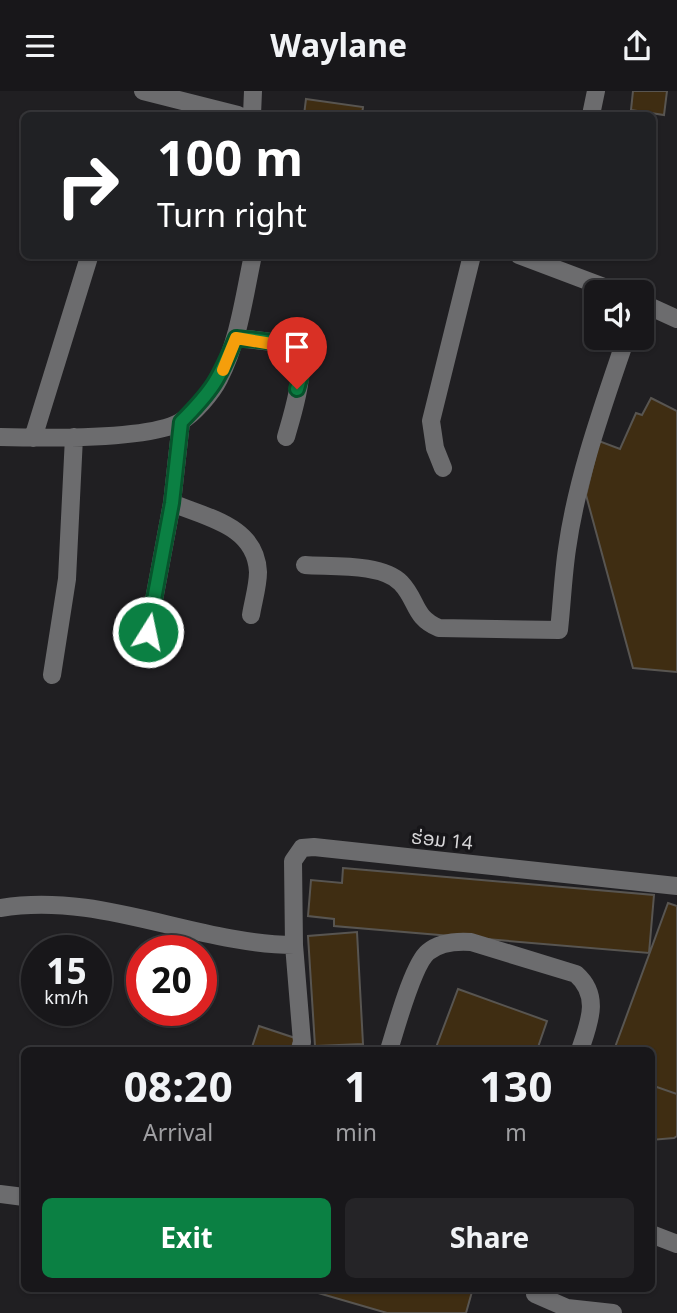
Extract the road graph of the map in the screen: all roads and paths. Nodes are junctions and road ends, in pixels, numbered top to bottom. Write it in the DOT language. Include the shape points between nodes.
graph roads {
  1 [pos="143,91"];
  2 [pos="253,91"];
  3 [pos="596,91"];
  4 [pos="226,112"];
  5 [pos="252,112"];
  6 [pos="592,112"];
  7 [pos="88,259"];
  8 [pos="252,259"];
  9 [pos="471,259"];
  10 [pos="542,259"];
  11 [pos="565,263"];
  12 [pos="595,280"];
  13 [pos="654,309"];
  14 [pos="677,320"];
  15 [pos="236,338"];
  16 [pos="622,350"];
  17 [pos="181,422"];
  18 [pos="0,437"];
  19 [pos="74,437"];
  20 [pos="286,437"];
  21 [pos="33,438"];
  22 [pos="443,468"];
  23 [pos="172,503"];
  24 [pos="305,565"];
  25 [pos="251,615"];
  26 [pos="148,632"];
  27 [pos="52,675"];
  28 [pos="677,886"];
  29 [pos="0,908"];
  30 [pos="294,945"];
  31 [pos="301,1047"];
  32 [pos="390,1047"];
  33 [pos="581,1047"];
  34 [pos="0,1194"];
  35 [pos="21,1197"];
  36 [pos="655,1236"];
  37 [pos="677,1244"];
  38 [pos="535,1294"];
  39 [pos="613,1313"];
  1 -- 4 [label="street"];
  2 -- 5 [label="street"];
  3 -- 6 [label="street"];
  7 -- 21 [label="street"];
  8 -- 15 [label="street"];
  9 -- 22 [label="street" via="431,421"];
  10 -- 11 [label="street"];
  11 -- 12 [label="street"];
  13 -- 14 [label="street"];
  15 -- 17 [label="street" via="219,380"];
  15 -- 20 [label="street" via="291,347 299,353 302,365"];
  16 -- 24 [label="street" via="580,489 567,548 559,630 439,628 424,622 401,582 383,570"];
  17 -- 19 [label="street" via="156,430"];
  17 -- 23 [label="street"];
  18 -- 21 [label="street"];
  19 -- 21 [label="street"];
  19 -- 27 [label="street" via="67,579"];
  23 -- 25 [label="street" via="235,529 249,540 258,574"];
  23 -- 26 [label="street"];
  28 -- 30 [label="street, ຮ່ອມ 14" via="308,847 293,861"];
  29 -- 30 [label="street" via="88,906 263,945"];
  30 -- 31 [label="street, ຮ່ອມ 14"];
  32 -- 33 [label="street" via="418,964 438,945 458,941 576,974 587,988 592,1007"];
  34 -- 35 [label="street"];
  36 -- 37 [label="street"];
  38 -- 39 [label="street" via="567,1308"];
}
